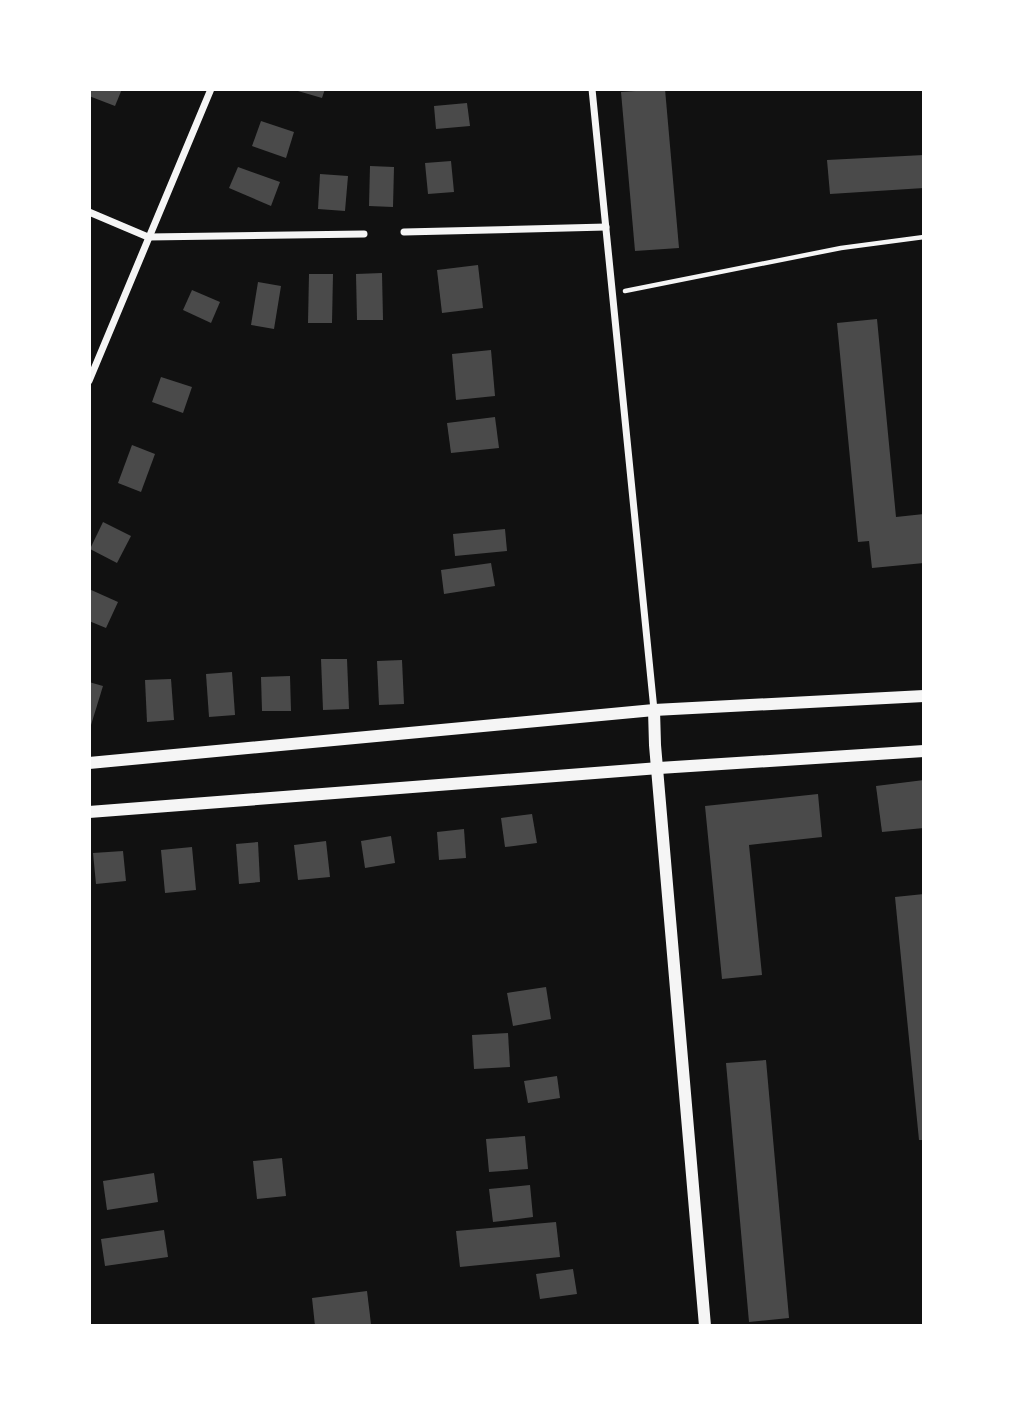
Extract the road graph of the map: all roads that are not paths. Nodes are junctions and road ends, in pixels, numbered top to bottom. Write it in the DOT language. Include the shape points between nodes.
graph roads {
  1 [pos="211,89"];
  2 [pos="592,89"];
  3 [pos="89,212"];
  4 [pos="606,227"];
  5 [pos="404,232"];
  6 [pos="364,234"];
  7 [pos="148,237"];
  8 [pos="89,381"];
  9 [pos="924,696"];
  10 [pos="654,710"];
  11 [pos="924,751"];
  12 [pos="89,763"];
  13 [pos="659,768"];
  14 [pos="89,812"];
  15 [pos="705,1326"];
  1 -- 7 [label="street"];
  2 -- 4 [label="street"];
  3 -- 7 [label="street"];
  4 -- 5 [label="street"];
  4 -- 10 [label="street"];
  6 -- 7 [label="street"];
  7 -- 8 [label="street"];
  9 -- 10 [label="street"];
  10 -- 12 [label="street"];
  10 -- 13 [label="street"];
  11 -- 13 [label="street"];
  13 -- 14 [label="street"];
  13 -- 15 [label="street"];
}
